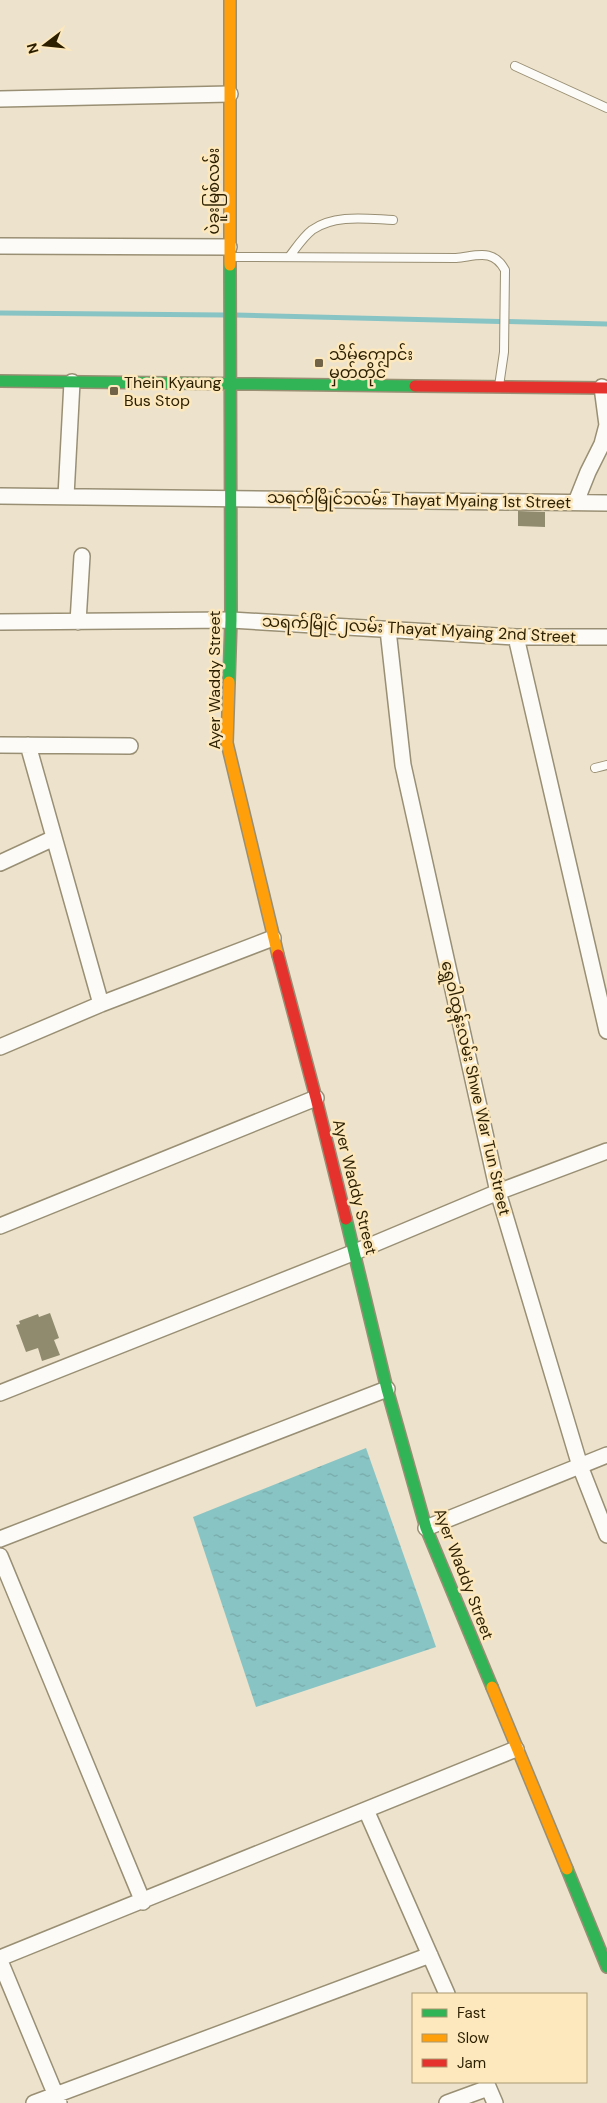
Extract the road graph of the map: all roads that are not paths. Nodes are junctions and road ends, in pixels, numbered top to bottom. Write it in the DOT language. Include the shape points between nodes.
graph roads {
  1 [pos="230,0"];
  2 [pos="515,66"];
  3 [pos="230,94"];
  4 [pos="0,99"];
  5 [pos="607,108"];
  6 [pos="393,220"];
  7 [pos="0,246"];
  8 [pos="229,252"];
  9 [pos="289,257"];
  10 [pos="0,381"];
  11 [pos="72,382"];
  12 [pos="229,382"];
  13 [pos="499,386"];
  14 [pos="605,388"];
  15 [pos="0,496"];
  16 [pos="66,496"];
  17 [pos="230,498"];
  18 [pos="576,502"];
  19 [pos="607,502"];
  20 [pos="82,556"];
  21 [pos="231,620"];
  22 [pos="0,622"];
  23 [pos="78,622"];
  24 [pos="388,630"];
  25 [pos="516,637"];
  26 [pos="607,637"];
  27 [pos="0,745"];
  28 [pos="28,745"];
  29 [pos="130,746"];
  30 [pos="607,765"];
  31 [pos="596,768"];
  32 [pos="54,838"];
  33 [pos="0,863"];
  34 [pos="274,938"];
  35 [pos="101,1004"];
  36 [pos="604,1005"];
  37 [pos="607,1031"];
  38 [pos="0,1047"];
  39 [pos="316,1098"];
  40 [pos="607,1151"];
  41 [pos="498,1192"];
  42 [pos="0,1226"];
  43 [pos="355,1252"];
  44 [pos="387,1389"];
  45 [pos="0,1393"];
  46 [pos="607,1455"];
  47 [pos="580,1466"];
  48 [pos="426,1528"];
  49 [pos="607,1535"];
  50 [pos="0,1540"];
  51 [pos="0,1556"];
  52 [pos="516,1749"];
  53 [pos="366,1810"];
  54 [pos="143,1902"];
  55 [pos="430,1954"];
  56 [pos="0,1960"];
  57 [pos="607,1967"];
  58 [pos="448,1993"];
  59 [pos="487,2085"];
  60 [pos="57,2099"];
  61 [pos="34,2103"];
  62 [pos="448,2103"];
  63 [pos="495,2103"];
  1 -- 3 [label="street, ပဲခူးမြစ်လမ်း"];
  2 -- 5 [label="lane"];
  3 -- 4 [label="street"];
  3 -- 8 [label="street, ပဲခူးမြစ်လမ်း"];
  6 -- 9 [label="lane" via="349,218 318,227"];
  7 -- 8 [label="street"];
  8 -- 9 [label="lane"];
  8 -- 12 [label="street, ပဲခူးမြစ်လမ်း"];
  9 -- 13 [label="lane" via="456,258 489,254 500,260 505,270 506,293"];
  10 -- 11 [label="street"];
  11 -- 12 [label="street"];
  11 -- 16 [label="street"];
  12 -- 13 [label="street"];
  12 -- 17 [label="street, Ayer Waddy Street"];
  13 -- 14 [label="street"];
  14 -- 18 [label="street" via="607,425 604,438"];
  15 -- 16 [label="street, သရက်မြိုင်၁လမ်း Thayat Myaing 1st Street"];
  16 -- 17 [label="street, သရက်မြိုင်၁လမ်း Thayat Myaing 1st Street"];
  17 -- 18 [label="street, သရက်မြိုင်၁လမ်း Thayat Myaing 1st Street"];
  17 -- 21 [label="street, Ayer Waddy Street"];
  18 -- 19 [label="street, သရက်မြိုင်၁လမ်း Thayat Myaing 1st Street"];
  20 -- 23 [label="street"];
  21 -- 23 [label="street, သရက်မြိုင်၂လမ်း Thayat Myaing 2nd Street"];
  21 -- 24 [label="street, သရက်မြိုင်၂လမ်း Thayat Myaing 2nd Street"];
  21 -- 34 [label="street, Ayer Waddy Street" via="227,743"];
  22 -- 23 [label="street, သရက်မြိုင်၂လမ်း Thayat Myaing 2nd Street"];
  24 -- 25 [label="street, သရက်မြိုင်၂လမ်း Thayat Myaing 2nd Street"];
  24 -- 41 [label="street, ရွှေဝါထွန်းလမ်း Shwe War Tun Street" via="403,764"];
  25 -- 26 [label="street, သရက်မြိုင်၂လမ်း Thayat Myaing 2nd Street"];
  25 -- 36 [label="street"];
  27 -- 28 [label="street"];
  28 -- 29 [label="street"];
  28 -- 32 [label="street"];
  30 -- 31 [label="lane"];
  32 -- 33 [label="street"];
  32 -- 35 [label="street"];
  34 -- 35 [label="street"];
  34 -- 39 [label="street, Ayer Waddy Street"];
  35 -- 38 [label="street"];
  36 -- 37 [label="street"];
  39 -- 42 [label="street"];
  39 -- 43 [label="street, Ayer Waddy Street"];
  40 -- 41 [label="street"];
  41 -- 43 [label="street"];
  41 -- 47 [label="street, ရွှေဝါထွန်းလမ်း Shwe War Tun Street"];
  43 -- 44 [label="street, Ayer Waddy Street"];
  43 -- 45 [label="street"];
  44 -- 48 [label="street, Ayer Waddy Street"];
  44 -- 50 [label="street"];
  46 -- 47 [label="street"];
  47 -- 48 [label="street"];
  47 -- 49 [label="street, ရွှေဝါထွန်းလမ်း Shwe War Tun Street"];
  48 -- 52 [label="street, Ayer Waddy Street"];
  51 -- 54 [label="street"];
  52 -- 53 [label="street"];
  52 -- 57 [label="street, Ayer Waddy Street"];
  53 -- 54 [label="street"];
  53 -- 55 [label="street"];
  54 -- 56 [label="street"];
  55 -- 58 [label="street"];
  55 -- 60 [label="street"];
  56 -- 60 [label="street"];
  59 -- 62 [label="street"];
  59 -- 63 [label="street"];
  60 -- 61 [label="street"];
}
